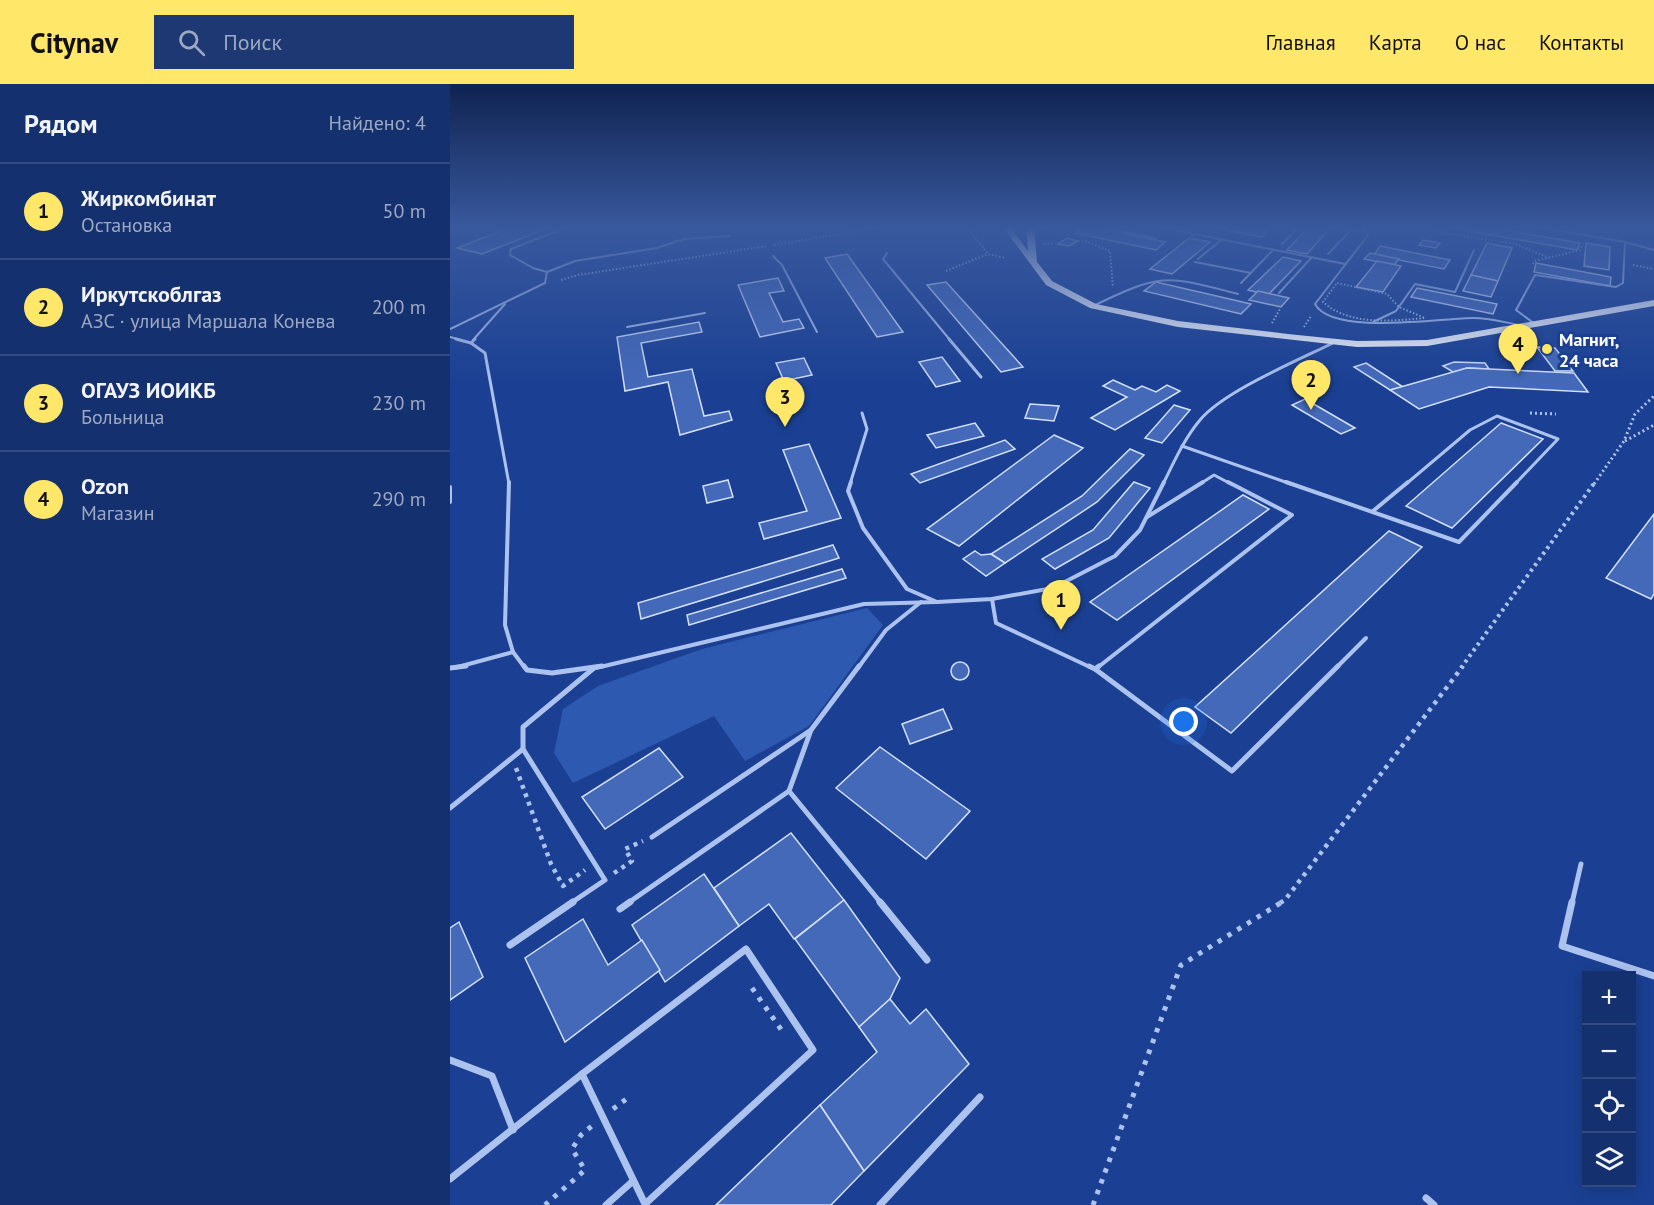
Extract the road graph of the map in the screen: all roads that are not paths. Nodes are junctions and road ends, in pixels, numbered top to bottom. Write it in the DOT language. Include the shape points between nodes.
graph roads {
  1 [pos="546,279"];
  2 [pos="789,279"];
  3 [pos="898,279"];
  4 [pos="1046,279"];
  5 [pos="1157,279"];
  6 [pos="1166,279"];
  7 [pos="1245,279"];
  8 [pos="1292,279"];
  9 [pos="1334,279"];
  10 [pos="1461,279"];
  11 [pos="1533,279"];
  12 [pos="1564,279"];
  13 [pos="1623,279"];
  14 [pos="1241,283"];
  15 [pos="1279,293"];
  16 [pos="1238,294"];
  17 [pos="507,301"];
  18 [pos="1654,303"];
  19 [pos="1093,306"];
  20 [pos="705,313"];
  21 [pos="1370,323"];
  22 [pos="1532,326"];
  23 [pos="627,327"];
  24 [pos="450,328"];
  25 [pos="817,332"];
  26 [pos="450,337"];
  27 [pos="1335,342"];
  28 [pos="471,343"];
  29 [pos="981,377"];
  30 [pos="862,413"];
  31 [pos="1182,446"];
  32 [pos="450,487"];
  33 [pos="450,502"];
  34 [pos="1372,511"];
  35 [pos="1147,517"];
  36 [pos="992,599"];
  37 [pos="921,602"];
  38 [pos="937,602"];
  39 [pos="1366,639"];
  40 [pos="513,652"];
  41 [pos="450,668"];
  42 [pos="594,668"];
  43 [pos="1095,669"];
  44 [pos="811,730"];
  45 [pos="523,749"];
  46 [pos="789,791"];
  47 [pos="450,808"];
  48 [pos="652,837"];
  49 [pos="1581,864"];
  50 [pos="620,909"];
  51 [pos="510,945"];
  52 [pos="927,960"];
  53 [pos="1654,976"];
  54 [pos="450,1060"];
  55 [pos="582,1074"];
  56 [pos="981,1096"];
  57 [pos="513,1130"];
  58 [pos="450,1179"];
  59 [pos="633,1180"];
  60 [pos="1426,1198"];
  61 [pos="645,1204"];
  62 [pos="606,1205"];
  63 [pos="879,1205"];
  64 [pos="1434,1205"];
  1 -- 17 [label="lane"];
  2 -- 25 [label="lane"];
  3 -- 29 [label="lane"];
  4 -- 19 [label="main road"];
  5 -- 19 [label="lane"];
  6 -- 16 [label="lane"];
  7 -- 14 [label="lane"];
  8 -- 15 [label="lane"];
  9 -- 21 [label="lane" via="1315,304 1326,314"];
  10 -- 21 [label="lane" via="1455,292 1415,284 1396,311"];
  11 -- 22 [label="lane" via="1516,310"];
  12 -- 13 [label="lane" via="1616,287"];
  17 -- 24 [label="lane"];
  17 -- 28 [label="lane"];
  18 -- 22 [label="main road"];
  19 -- 27 [label="main road" via="1178,324"];
  20 -- 23 [label="lane"];
  21 -- 22 [label="lane" via="1470,318"];
  22 -- 27 [label="main road" via="1427,343"];
  26 -- 28 [label="lane"];
  27 -- 31 [label="lane" via="1223,400 1201,418"];
  28 -- 40 [label="lane" via="484,352 509,476 506,624"];
  30 -- 38 [label="lane" via="867,429 848,491 863,528 907,589"];
  31 -- 34 [label="lane"];
  31 -- 35 [label="lane"];
  32 -- 33 [label="lane"];
  34 -- 34 [label="lane" via="1459,542 1558,439 1497,416 1470,430"];
  35 -- 36 [label="lane" via="1140,531 1114,556 1084,574 1053,588"];
  35 -- 43 [label="lane" via="1214,475 1292,515"];
  36 -- 38 [label="lane"];
  36 -- 43 [label="lane" via="996,623"];
  37 -- 38 [label="lane"];
  37 -- 42 [label="lane" via="864,604"];
  37 -- 44 [label="lane" via="886,630"];
  39 -- 43 [label="lane" via="1232,771"];
  40 -- 41 [label="lane"];
  40 -- 42 [label="lane" via="526,670 552,673"];
  42 -- 45 [label="lane" via="523,727"];
  44 -- 46 [label="lane"];
  44 -- 48 [label="lane"];
  45 -- 47 [label="lane"];
  45 -- 51 [label="lane" via="605,880"];
  46 -- 50 [label="lane"];
  46 -- 52 [label="lane"];
  49 -- 53 [label="lane" via="1562,946"];
  54 -- 57 [label="lane" via="492,1076"];
  55 -- 57 [label="lane"];
  55 -- 59 [label="lane"];
  55 -- 61 [label="lane" via="746,949 813,1050"];
  56 -- 63 [label="lane"];
  57 -- 58 [label="lane"];
  59 -- 61 [label="lane"];
  59 -- 62 [label="lane"];
  60 -- 64 [label="lane"];
}
